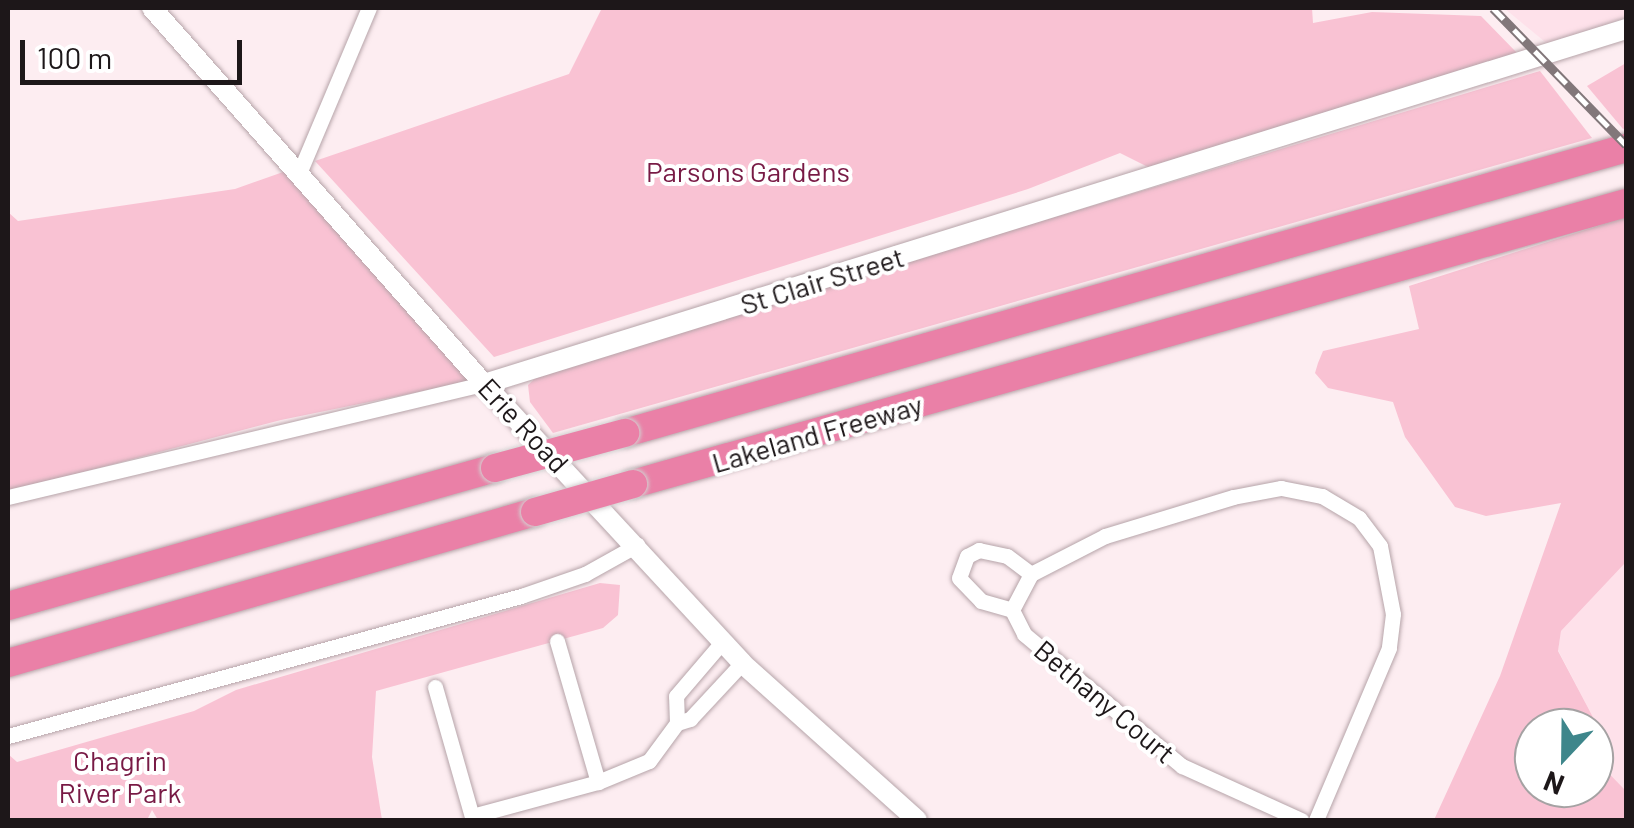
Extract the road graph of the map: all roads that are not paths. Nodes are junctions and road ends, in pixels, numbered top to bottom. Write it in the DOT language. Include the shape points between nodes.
graph roads {
  1 [pos="152,8"];
  2 [pos="368,8"];
  3 [pos="1626,28"];
  4 [pos="1626,148"];
  5 [pos="300,170"];
  6 [pos="1626,203"];
  7 [pos="484,384"];
  8 [pos="8,497"];
  9 [pos="637,545"];
  10 [pos="1031,574"];
  11 [pos="8,606"];
  12 [pos="1012,610"];
  13 [pos="557,641"];
  14 [pos="723,641"];
  15 [pos="8,662"];
  16 [pos="742,663"];
  17 [pos="435,687"];
  18 [pos="677,723"];
  19 [pos="8,736"];
  20 [pos="598,782"];
  21 [pos="472,818"];
  22 [pos="918,820"];
  23 [pos="1302,820"];
  24 [pos="1316,820"];
  1 -- 5 [label="street, Erie Road"];
  2 -- 5 [label="street"];
  3 -- 7 [label="street, St Clair Street"];
  4 -- 11 [label="highway, Lakeland Freeway, bridge"];
  5 -- 7 [label="street, Erie Road"];
  6 -- 15 [label="highway, Lakeland Freeway, bridge"];
  7 -- 8 [label="street, St Clair Street"];
  7 -- 9 [label="street, Erie Road"];
  9 -- 14 [label="street, Erie Road"];
  9 -- 19 [label="street" via="585,574 521,596"];
  10 -- 12 [label="street"];
  10 -- 12 [label="street, Bethany Court" via="991,551 967,556 960,568 968,592"];
  10 -- 24 [label="street" via="1106,536 1281,488 1322,496 1359,518 1380,546 1394,614 1388,648"];
  12 -- 23 [label="street, Bethany Court" via="1024,634 1182,766"];
  13 -- 20 [label="street"];
  14 -- 16 [label="street, Erie Road"];
  14 -- 18 [label="street" via="676,696"];
  16 -- 18 [label="street" via="690,719"];
  16 -- 22 [label="street, Erie Road"];
  17 -- 21 [label="street"];
  18 -- 20 [label="street" via="649,761"];
  20 -- 21 [label="street"];
}
